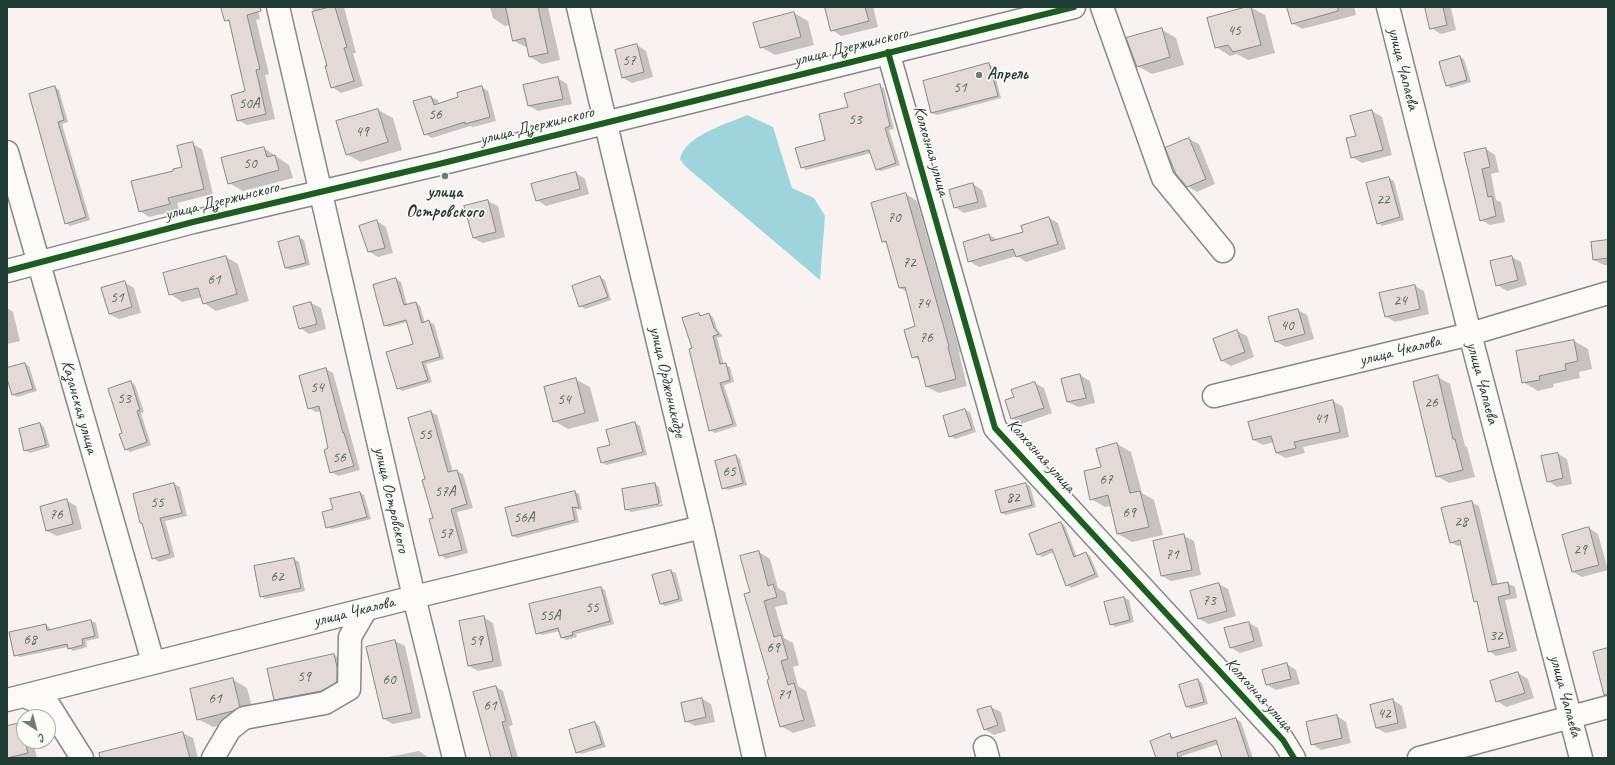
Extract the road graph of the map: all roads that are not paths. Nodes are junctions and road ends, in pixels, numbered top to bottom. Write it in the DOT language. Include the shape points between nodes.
graph roads {
  1 [pos="278,7"];
  2 [pos="578,7"];
  3 [pos="1074,7"];
  4 [pos="1102,7"];
  5 [pos="1388,7"];
  6 [pos="1010,14"];
  7 [pos="888,52"];
  8 [pos="606,123"];
  9 [pos="7,152"];
  10 [pos="320,191"];
  11 [pos="1223,251"];
  12 [pos="38,263"];
  13 [pos="7,271"];
  14 [pos="1608,293"];
  15 [pos="1470,334"];
  16 [pos="1214,396"];
  17 [pos="702,527"];
  18 [pos="414,597"];
  19 [pos="366,609"];
  20 [pos="153,662"];
  21 [pos="16,698"];
  22 [pos="1608,706"];
  23 [pos="1570,716"];
  24 [pos="82,758"];
  25 [pos="214,758"];
  26 [pos="454,758"];
  27 [pos="754,758"];
  28 [pos="1294,758"];
  29 [pos="1419,758"];
  30 [pos="1581,758"];
  1 -- 10 [label="street, улица Островского"];
  2 -- 8 [label="street, улица Орджоникидзе"];
  3 -- 6 [label="street, улица Дзержинского"];
  4 -- 11 [label="street" via="1163,178"];
  5 -- 15 [label="street, улица Чапаева"];
  6 -- 7 [label="street, улица Дзержинского"];
  7 -- 8 [label="street, улица Дзержинского"];
  7 -- 28 [label="street, Колхозная улица" via="995,428 1283,740"];
  8 -- 10 [label="street, улица Дзержинского"];
  8 -- 17 [label="street, улица Орджоникидзе"];
  9 -- 12 [label="street, Казанская улица"];
  10 -- 12 [label="street, улица Дзержинского"];
  10 -- 18 [label="street, улица Островского"];
  12 -- 13 [label="street, улица Дзержинского"];
  12 -- 20 [label="street, Казанская улица"];
  14 -- 15 [label="street, улица Чкалова"];
  15 -- 16 [label="street, улица Чкалова"];
  15 -- 23 [label="street, улица Чапаева"];
  17 -- 18 [label="street, улица Чкалова"];
  17 -- 27 [label="street, улица Орджоникидзе"];
  18 -- 19 [label="street, улица Чкалова"];
  18 -- 26 [label="street, улица Островского"];
  19 -- 20 [label="street, улица Чкалова"];
  19 -- 25 [label="street" via="350,637 350,689 325,703 244,718 230,729"];
  20 -- 21 [label="street, улица Чкалова"];
  21 -- 24 [label="street" via="50,707"];
  22 -- 23 [label="street"];
  23 -- 29 [label="street"];
  23 -- 30 [label="street, улица Чапаева"];
}
